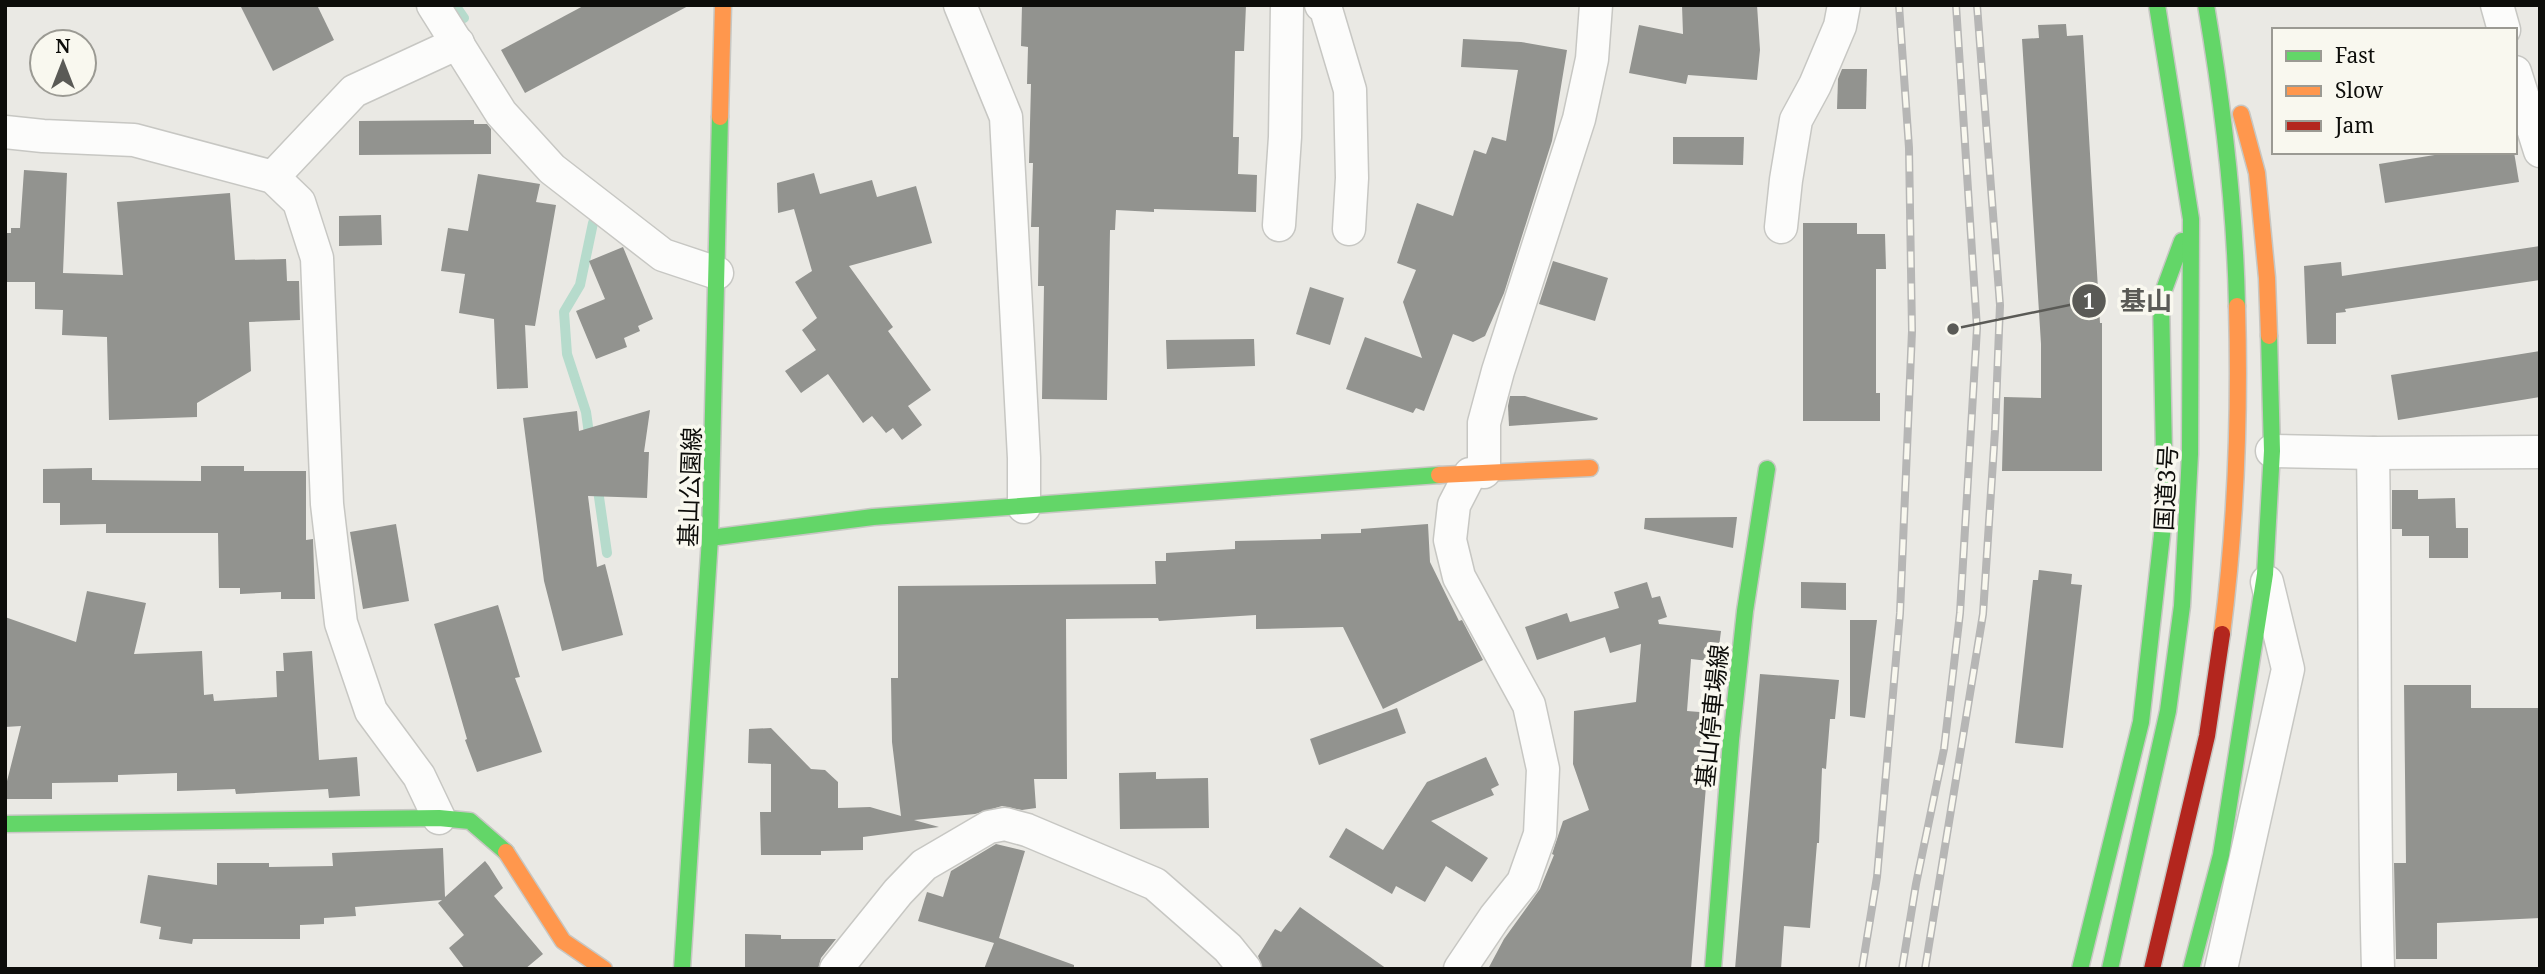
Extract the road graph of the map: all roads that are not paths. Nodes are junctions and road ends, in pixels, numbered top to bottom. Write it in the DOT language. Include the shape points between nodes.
graph roads {
  1 [pos="433,5"];
  2 [pos="723,5"];
  3 [pos="960,5"];
  4 [pos="1287,5"];
  5 [pos="1321,5"];
  6 [pos="1597,5"];
  7 [pos="1844,5"];
  8 [pos="2157,5"];
  9 [pos="2206,5"];
  10 [pos="2497,5"];
  11 [pos="2503,28"];
  12 [pos="458,43"];
  13 [pos="2216,58"];
  14 [pos="2517,78"];
  15 [pos="5,132"];
  16 [pos="2540,151"];
  17 [pos="273,177"];
  18 [pos="2191,219"];
  19 [pos="1279,225"];
  20 [pos="1781,227"];
  21 [pos="1349,229"];
  22 [pos="717,273"];
  23 [pos="2272,451"];
  24 [pos="2540,452"];
  25 [pos="2372,453"];
  26 [pos="1590,468"];
  27 [pos="1767,469"];
  28 [pos="1477,473"];
  29 [pos="1024,507"];
  30 [pos="710,538"];
  31 [pos="2265,574"];
  32 [pos="439,818"];
  33 [pos="5,824"];
  34 [pos="604,969"];
  35 [pos="682,969"];
  36 [pos="836,969"];
  37 [pos="1245,969"];
  38 [pos="1460,969"];
  39 [pos="1713,969"];
  40 [pos="2081,969"];
  41 [pos="2110,969"];
  42 [pos="2151,969"];
  43 [pos="2191,969"];
  44 [pos="2221,969"];
  45 [pos="2378,969"];
  1 -- 12 [label="street"];
  2 -- 22 [label="main road, 基山公園線"];
  3 -- 29 [label="street" via="1006,117"];
  4 -- 19 [label="street"];
  5 -- 21 [label="street" via="1350,90"];
  6 -- 28 [label="street" via="1592,59 1578,119 1498,371"];
  7 -- 20 [label="street" via="1840,26 1796,120"];
  8 -- 18 [label="main road, 国道3号"];
  9 -- 13 [label="main road"];
  10 -- 11 [label="street"];
  12 -- 17 [label="street" via="354,91"];
  12 -- 22 [label="street" via="501,113 552,169 663,255"];
  13 -- 23 [label="main road" via="2236,94 2257,173 2267,278"];
  13 -- 42 [label="main road" via="2231,203 2237,327 2237,445 2228,581 2211,714"];
  14 -- 16 [label="street"];
  15 -- 17 [label="street" via="134,139"];
  17 -- 32 [label="street" via="299,202 317,258 327,504 341,623 371,711 419,776"];
  18 -- 40 [label="main road" via="2161,298 2165,508 2141,722"];
  18 -- 41 [label="main road, 国道3号" via="2190,454 2182,606 2168,711"];
  22 -- 30 [label="main road, 基山公園線"];
  23 -- 25 [label="street"];
  23 -- 31 [label="main road"];
  24 -- 25 [label="street"];
  25 -- 45 [label="street"];
  26 -- 28 [label="main road"];
  27 -- 39 [label="main road, 基山停車場線" via="1732,727"];
  28 -- 29 [label="main road"];
  28 -- 38 [label="street" via="1454,506 1450,540 1459,577 1529,705 1543,769 1540,834 1523,882"];
  29 -- 30 [label="main road" via="873,517"];
  30 -- 35 [label="main road, 基山公園線"];
  31 -- 43 [label="main road" via="2221,855"];
  31 -- 44 [label="street" via="2288,669"];
  32 -- 33 [label="main road"];
  32 -- 34 [label="main road" via="470,821 503,847 563,941"];
  36 -- 37 [label="street" via="924,865 989,827 1005,824 1155,884 1228,948"];
}
